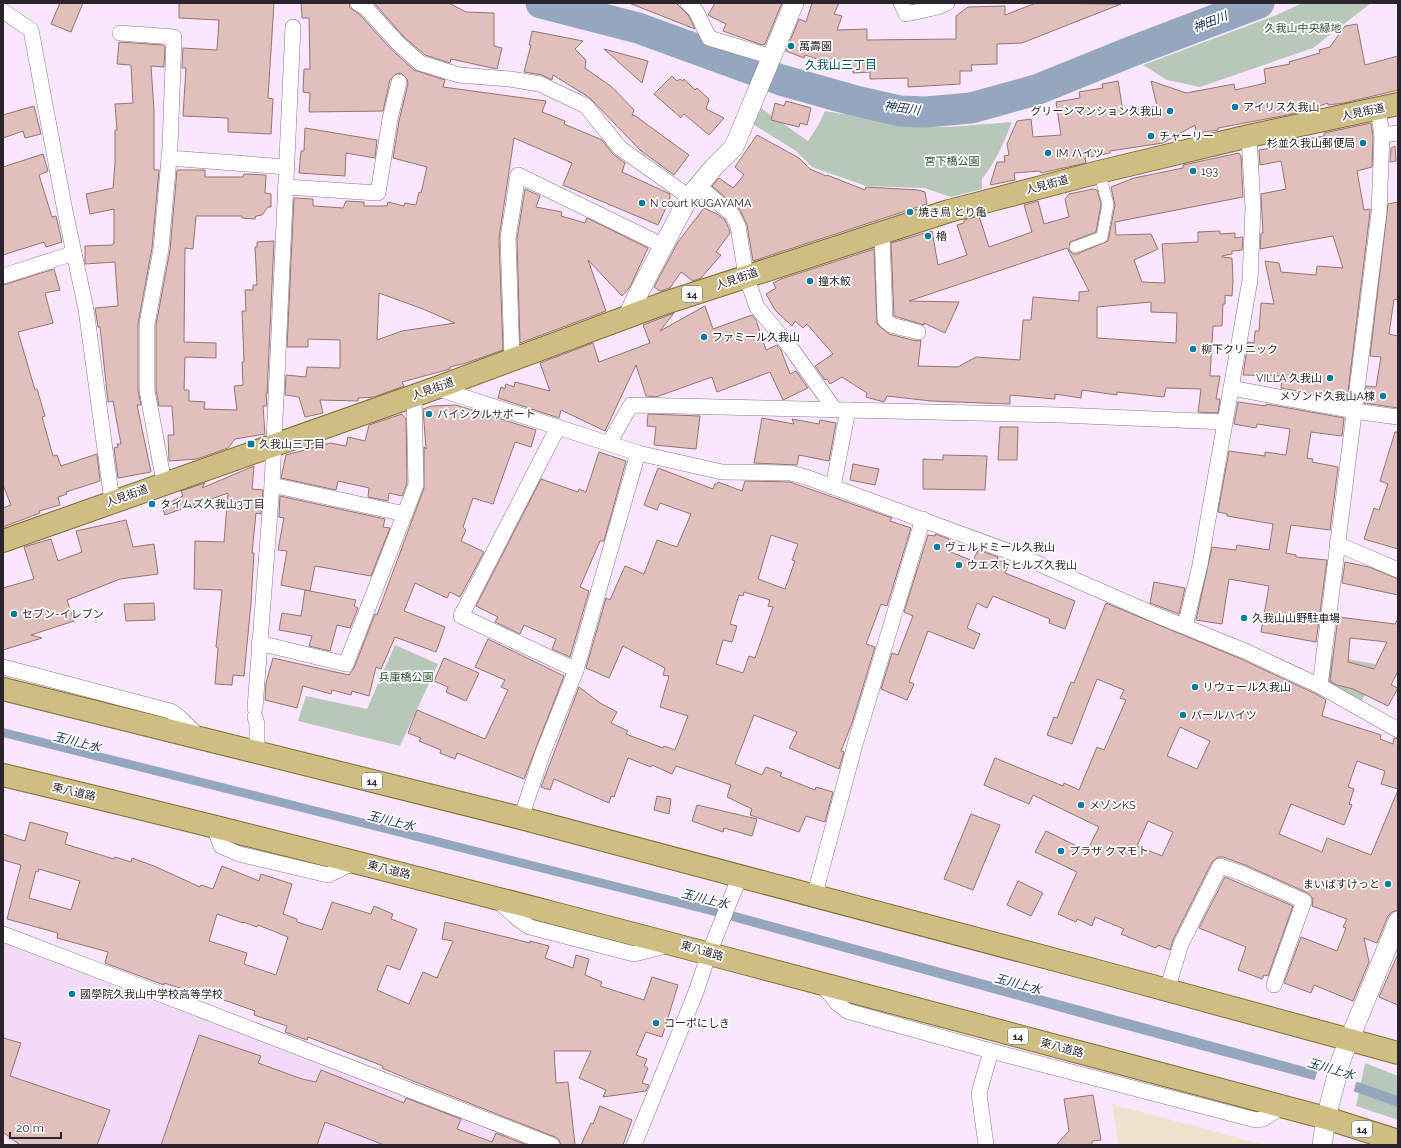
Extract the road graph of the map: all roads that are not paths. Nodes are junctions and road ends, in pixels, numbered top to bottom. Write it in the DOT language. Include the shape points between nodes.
graph roads {
  1 [pos="358,3"];
  2 [pos="688,3"];
  3 [pos="794,3"];
  4 [pos="901,3"];
  5 [pos="947,3"];
  6 [pos="3,11"];
  7 [pos="293,26"];
  8 [pos="120,33"];
  9 [pos="771,59"];
  10 [pos="398,82"];
  11 [pos="1388,106"];
  12 [pos="1398,133"];
  13 [pos="1382,135"];
  14 [pos="1249,136"];
  15 [pos="169,158"];
  16 [pos="286,167"];
  17 [pos="1099,172"];
  18 [pos="286,187"];
  19 [pos="693,191"];
  20 [pos="882,232"];
  21 [pos="664,246"];
  22 [pos="1075,248"];
  23 [pos="74,252"];
  24 [pos="3,276"];
  25 [pos="746,276"];
  26 [pos="628,316"];
  27 [pos="918,332"];
  28 [pos="512,359"];
  29 [pos="436,388"];
  30 [pos="1231,388"];
  31 [pos="414,395"];
  32 [pos="842,410"];
  33 [pos="1354,410"];
  34 [pos="1398,417"];
  35 [pos="1224,422"];
  36 [pos="558,427"];
  37 [pos="609,443"];
  38 [pos="274,444"];
  39 [pos="638,453"];
  40 [pos="164,483"];
  41 [pos="272,485"];
  42 [pos="833,487"];
  43 [pos="112,501"];
  44 [pos="405,514"];
  45 [pos="924,519"];
  46 [pos="4,538"];
  47 [pos="1337,544"];
  48 [pos="1398,570"];
  49 [pos="1185,626"];
  50 [pos="259,643"];
  51 [pos="3,667"];
  52 [pos="576,670"];
  53 [pos="1320,686"];
  54 [pos="3,689"];
  55 [pos="1398,730"];
  56 [pos="201,739"];
  57 [pos="257,753"];
  58 [pos="3,775"];
  59 [pos="521,818"];
  60 [pos="740,876"];
  61 [pos="821,897"];
  62 [pos="1398,921"];
  63 [pos="3,934"];
  64 [pos="712,947"];
  65 [pos="821,983"];
  66 [pos="1274,985"];
  67 [pos="1167,990"];
  68 [pos="1350,1039"];
  69 [pos="992,1051"];
  70 [pos="1398,1053"];
  71 [pos="1282,1107"];
  72 [pos="1326,1118"];
  73 [pos="1398,1141"];
  74 [pos="552,1145"];
  75 [pos="634,1145"];
  76 [pos="986,1145"];
  77 [pos="1322,1145"];
  1 -- 19 [label="street" via="420,63 459,74 540,84 586,106 620,148"];
  2 -- 9 [label="street" via="696,11 710,38"];
  3 -- 9 [label="street"];
  4 -- 5 [label="street" via="906,14"];
  6 -- 23 [label="street" via="31,30"];
  7 -- 16 [label="street"];
  8 -- 15 [label="street" via="174,37"];
  9 -- 19 [label="street" via="734,147"];
  10 -- 18 [label="street" via="378,193"];
  11 -- 13 [label="street"];
  11 -- 14 [label="main road, 人見街道 / 14"];
  12 -- 13 [label="street"];
  13 -- 33 [label="street" via="1379,213"];
  14 -- 17 [label="main road, 人見街道 / 14"];
  14 -- 30 [label="street" via="1253,208 1250,280"];
  15 -- 16 [label="street"];
  15 -- 40 [label="street" via="161,249 147,324 147,390"];
  16 -- 18 [label="street"];
  17 -- 20 [label="main road, 人見街道 / 14" via="949,211"];
  17 -- 22 [label="street" via="1108,204 1102,237"];
  18 -- 38 [label="street"];
  19 -- 21 [label="street"];
  19 -- 25 [label="street" via="732,214 738,226"];
  20 -- 25 [label="main road, 人見街道 / 14"];
  20 -- 27 [label="street" via="886,320 891,325"];
  21 -- 26 [label="street"];
  21 -- 28 [label="street" via="518,175 508,238"];
  23 -- 24 [label="street"];
  23 -- 43 [label="street" via="86,309"];
  25 -- 26 [label="main road, 人見街道 / 14"];
  25 -- 32 [label="street" via="756,307"];
  26 -- 28 [label="main road, 人見街道 / 14"];
  28 -- 29 [label="main road, 人見街道 / 14"];
  29 -- 31 [label="main road, 人見街道 / 14"];
  29 -- 36 [label="street"];
  30 -- 33 [label="street"];
  30 -- 35 [label="street"];
  31 -- 38 [label="main road, 人見街道 / 14"];
  31 -- 44 [label="street" via="416,485"];
  32 -- 35 [label="street"];
  32 -- 37 [label="street" via="631,405"];
  32 -- 42 [label="street"];
  33 -- 34 [label="street"];
  33 -- 47 [label="street"];
  35 -- 49 [label="street" via="1200,565"];
  36 -- 37 [label="street"];
  36 -- 52 [label="street" via="461,616"];
  37 -- 39 [label="street"];
  38 -- 40 [label="main road, 人見街道 / 14"];
  38 -- 41 [label="street"];
  39 -- 42 [label="street" via="722,472 791,473"];
  39 -- 52 [label="street"];
  40 -- 43 [label="main road, 人見街道 / 14"];
  41 -- 44 [label="street"];
  41 -- 50 [label="street"];
  42 -- 45 [label="street"];
  43 -- 46 [label="main road, 人見街道 / 14"];
  44 -- 50 [label="street" via="346,664"];
  45 -- 49 [label="street" via="1021,556"];
  45 -- 61 [label="street" via="856,741 817,886"];
  47 -- 48 [label="street"];
  47 -- 53 [label="street"];
  49 -- 53 [label="street"];
  50 -- 57 [label="street" via="255,713"];
  51 -- 56 [label="street" via="170,711 180,716"];
  52 -- 59 [label="street" via="542,755"];
  53 -- 55 [label="street"];
  54 -- 56 [label="main road, 14"];
  56 -- 57 [label="main road, 14"];
  57 -- 59 [label="main road, 14"];
  58 -- 64 [label="main road, 東八道路 / 14" via="668,942"];
  59 -- 60 [label="main road, 14"];
  60 -- 61 [label="main road, 14"];
  60 -- 64 [label="street"];
  61 -- 67 [label="main road, 14"];
  62 -- 68 [label="street"];
  63 -- 74 [label="street"];
  64 -- 65 [label="main road, 東八道路 / 14"];
  64 -- 75 [label="street"];
  65 -- 69 [label="street" via="847,1011"];
  65 -- 71 [label="main road, 東八道路 / 14"];
  66 -- 67 [label="street" via="1304,900 1220,866 1181,944"];
  67 -- 68 [label="main road, 14"];
  68 -- 70 [label="main road, 14"];
  68 -- 72 [label="street" via="1341,1060"];
  69 -- 71 [label="street" via="1256,1120"];
  69 -- 76 [label="street" via="979,1093"];
  71 -- 72 [label="main road, 東八道路 / 14"];
  72 -- 73 [label="main road, 東八道路 / 14"];
  72 -- 77 [label="street"];
}
